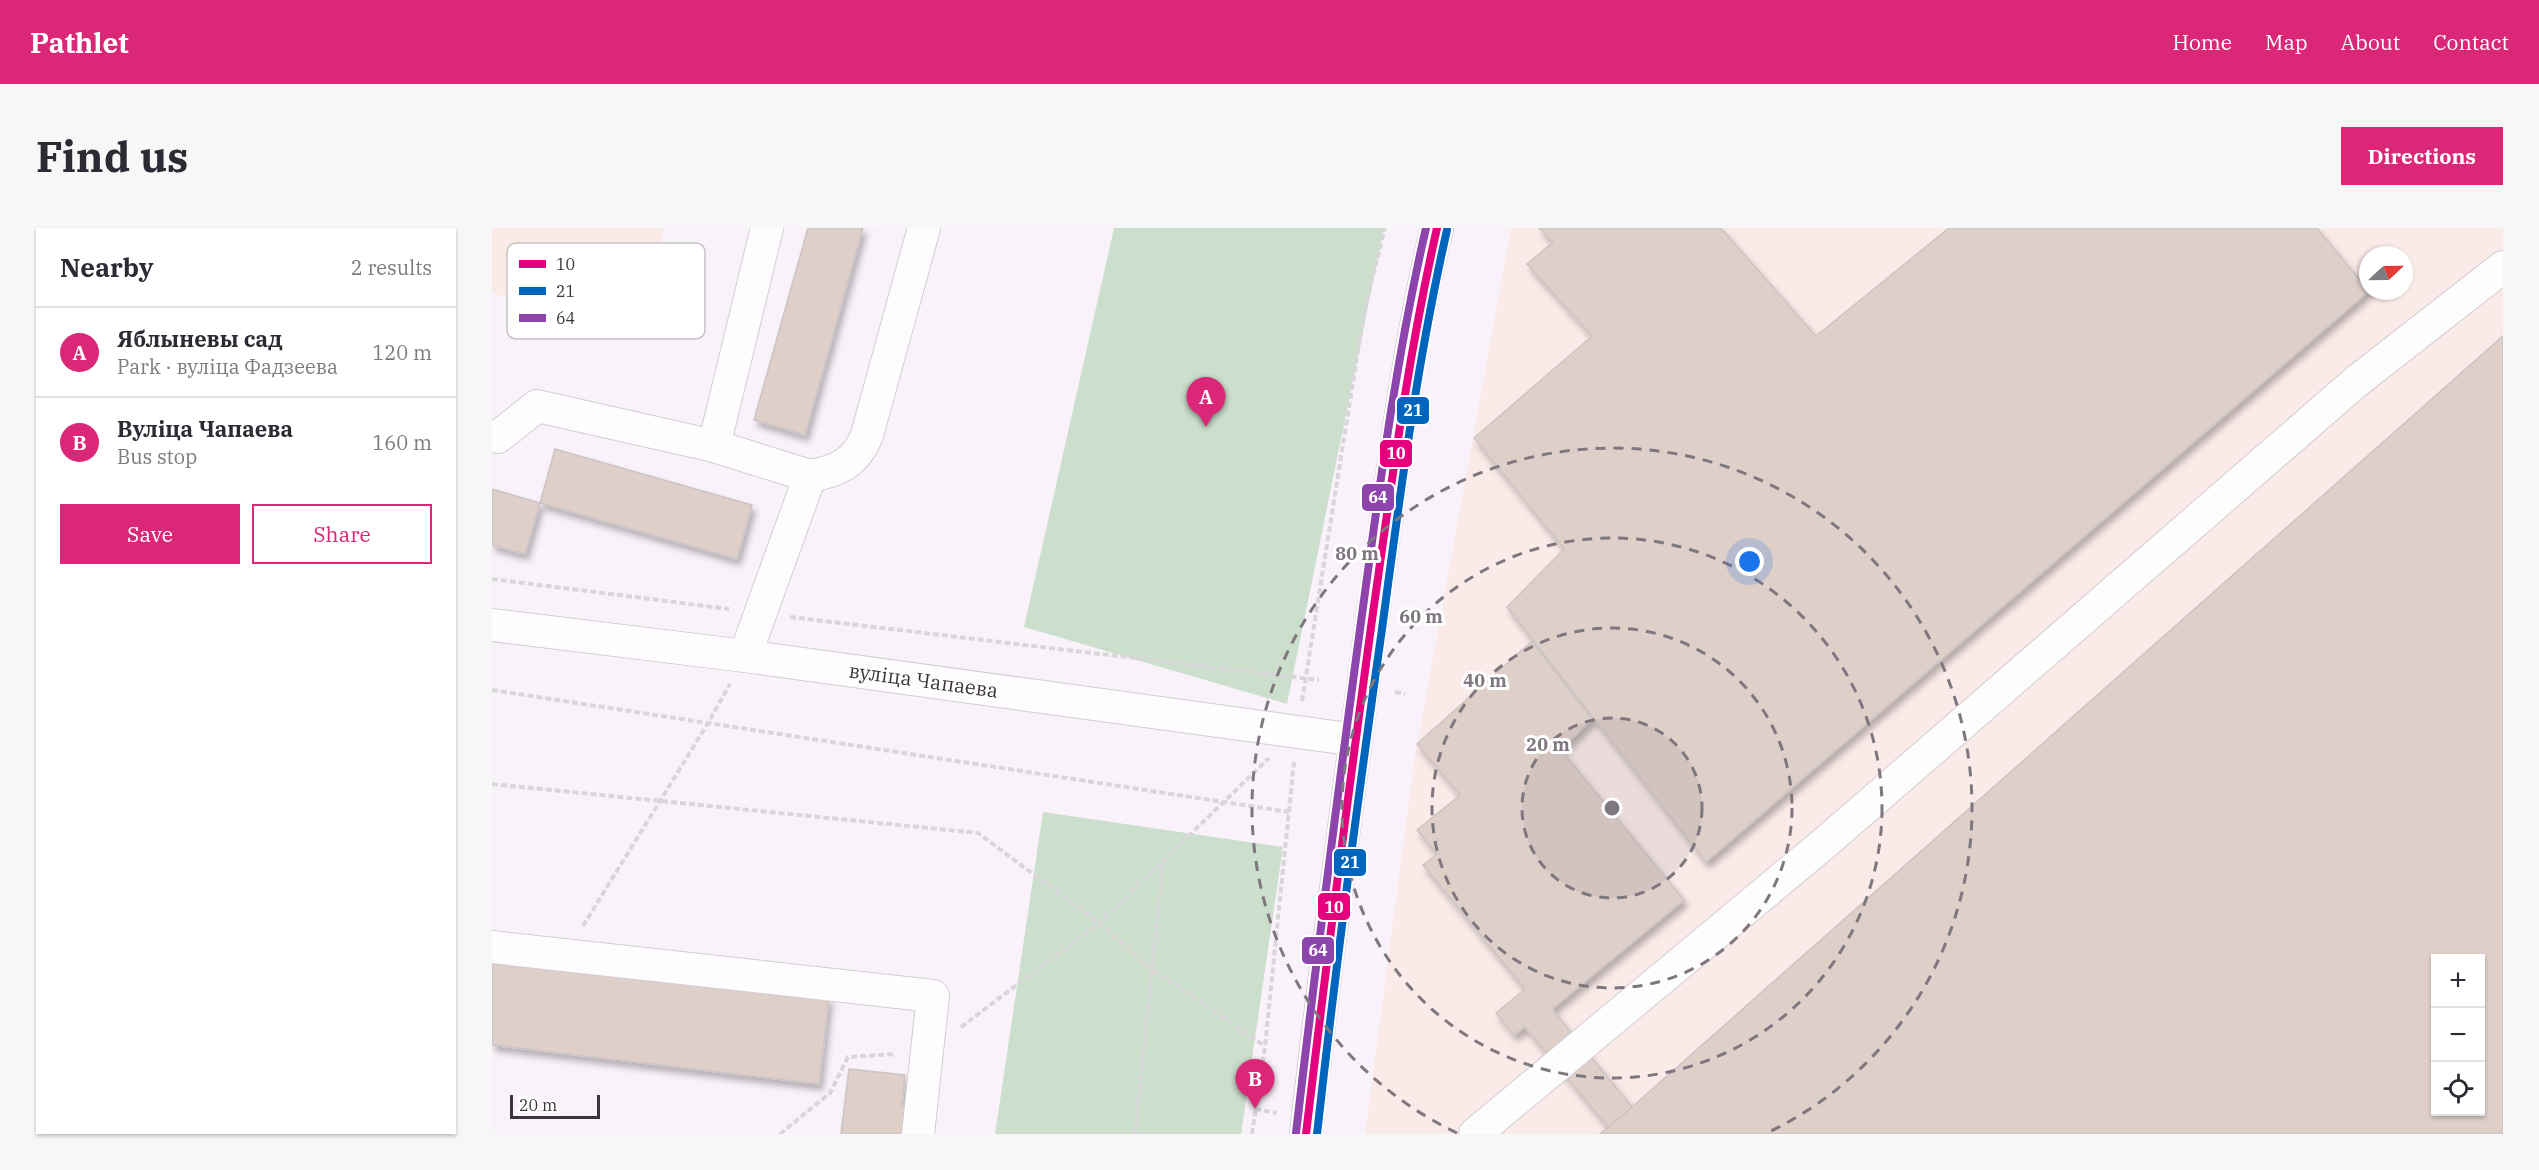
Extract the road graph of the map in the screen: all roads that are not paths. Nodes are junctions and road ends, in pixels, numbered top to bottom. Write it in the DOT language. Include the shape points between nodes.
graph roads {
  1 [pos="766,228"];
  2 [pos="924,228"];
  3 [pos="1437,228"];
  4 [pos="2503,267"];
  5 [pos="492,436"];
  6 [pos="714,446"];
  7 [pos="810,476"];
  8 [pos="492,625"];
  9 [pos="745,656"];
  10 [pos="1356,740"];
  11 [pos="492,947"];
  12 [pos="918,1134"];
  13 [pos="1306,1134"];
  14 [pos="1475,1134"];
  1 -- 6 [label="street"];
  2 -- 7 [label="street" via="861,451 844,465"];
  3 -- 10 [label="street" via="1417,314"];
  4 -- 14 [label="street" via="2357,381 1827,841"];
  5 -- 6 [label="street" via="498,437 537,406"];
  6 -- 7 [label="street"];
  7 -- 9 [label="street"];
  8 -- 9 [label="street, вуліца Чапаева"];
  9 -- 10 [label="street, вуліца Чапаева"];
  10 -- 13 [label="street"];
  11 -- 12 [label="street" via="933,996"];
}
